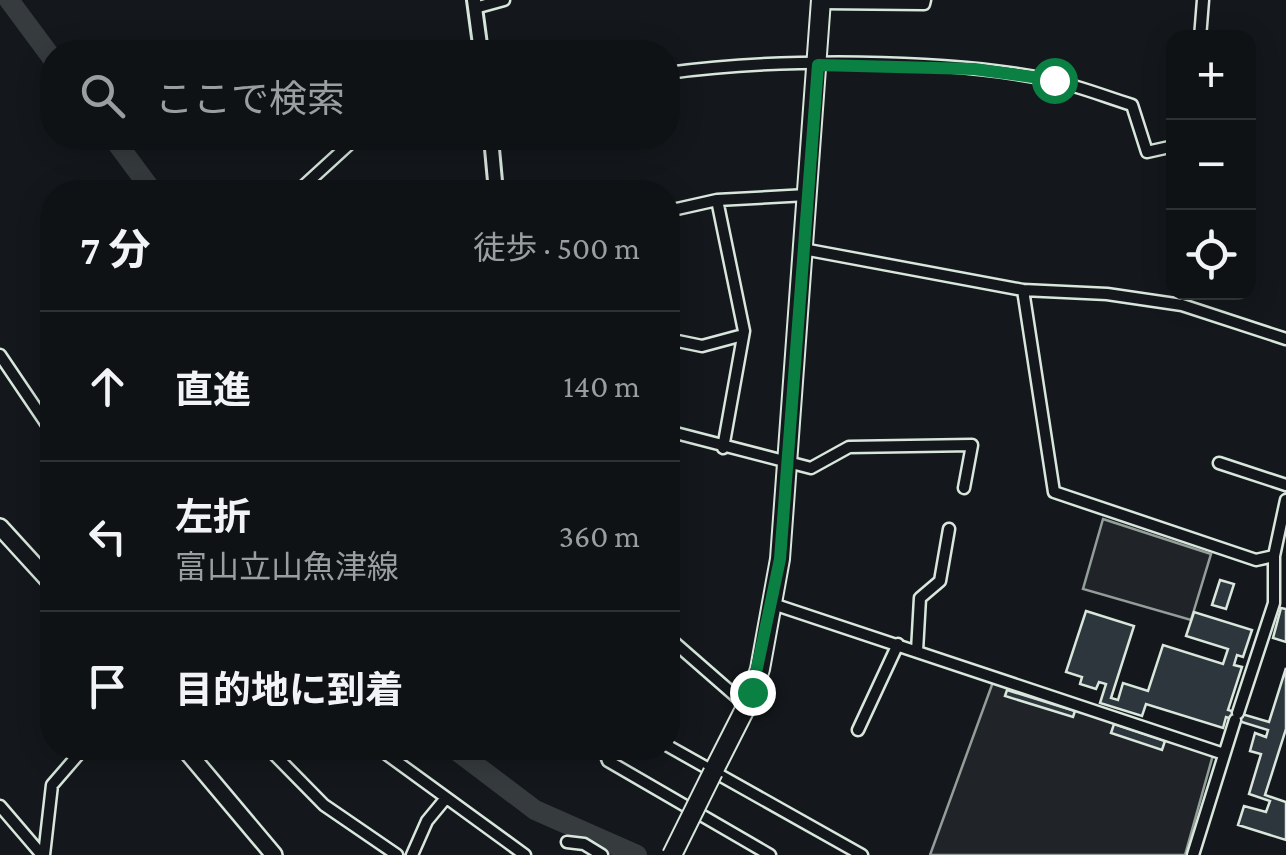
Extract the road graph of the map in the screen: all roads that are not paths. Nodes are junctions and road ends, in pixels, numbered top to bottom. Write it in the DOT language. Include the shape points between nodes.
graph roads {
  1 [pos="504,0"];
  2 [pos="925,0"];
  3 [pos="1203,0"];
  4 [pos="821,1"];
  5 [pos="474,4"];
  6 [pos="1201,30"];
  7 [pos="479,40"];
  8 [pos="818,65"];
  9 [pos="680,72"];
  10 [pos="1166,148"];
  11 [pos="343,150"];
  12 [pos="491,150"];
  13 [pos="310,180"];
  14 [pos="495,180"];
  15 [pos="807,195"];
  16 [pos="716,200"];
  17 [pos="680,209"];
  18 [pos="804,250"];
  19 [pos="1023,290"];
  20 [pos="743,335"];
  21 [pos="1286,339"];
  22 [pos="680,342"];
  23 [pos="0,354"];
  24 [pos="40,414"];
  25 [pos="680,435"];
  26 [pos="723,448"];
  27 [pos="1219,463"];
  28 [pos="786,464"];
  29 [pos="1286,485"];
  30 [pos="964,488"];
  31 [pos="1286,500"];
  32 [pos="0,528"];
  33 [pos="949,529"];
  34 [pos="1274,556"];
  35 [pos="40,571"];
  36 [pos="773,604"];
  37 [pos="898,644"];
  38 [pos="680,648"];
  39 [pos="917,651"];
  40 [pos="746,706"];
  41 [pos="858,730"];
  42 [pos="680,752"];
  43 [pos="1224,754"];
  44 [pos="73,760"];
  45 [pos="194,760"];
  46 [pos="280,760"];
  47 [pos="394,760"];
  48 [pos="607,760"];
  49 [pos="714,770"];
  50 [pos="446,798"];
  51 [pos="0,806"];
  52 [pos="567,842"];
  53 [pos="43,855"];
  54 [pos="274,855"];
  55 [pos="397,855"];
  56 [pos="412,855"];
  57 [pos="524,855"];
  58 [pos="602,855"];
  59 [pos="672,855"];
  60 [pos="770,855"];
  61 [pos="862,855"];
  62 [pos="1192,855"];
  1 -- 5 [label="street"];
  2 -- 4 [label="street"];
  3 -- 6 [label="street"];
  4 -- 8 [label="main road"];
  5 -- 7 [label="street"];
  8 -- 9 [label="street"];
  8 -- 10 [label="street" via="974,69 1054,80 1132,105 1147,152"];
  8 -- 15 [label="main road"];
  11 -- 13 [label="street"];
  12 -- 14 [label="street"];
  15 -- 16 [label="street"];
  15 -- 18 [label="main road"];
  16 -- 17 [label="street"];
  16 -- 20 [label="street"];
  18 -- 19 [label="street"];
  18 -- 28 [label="main road"];
  19 -- 21 [label="street" via="1182,305"];
  19 -- 34 [label="street" via="1054,492 1256,560"];
  20 -- 22 [label="street" via="702,346"];
  20 -- 26 [label="street"];
  23 -- 24 [label="street"];
  25 -- 26 [label="street"];
  26 -- 28 [label="street"];
  27 -- 29 [label="street"];
  28 -- 30 [label="street" via="811,468 848,447 972,445"];
  28 -- 36 [label="main road"];
  31 -- 34 [label="street"];
  32 -- 35 [label="main road"];
  33 -- 39 [label="street" via="940,581 920,598"];
  34 -- 43 [label="street" via="1274,603"];
  36 -- 37 [label="street"];
  36 -- 40 [label="main road"];
  37 -- 39 [label="street"];
  37 -- 41 [label="street"];
  38 -- 40 [label="street"];
  39 -- 43 [label="street"];
  40 -- 49 [label="main road"];
  42 -- 49 [label="street"];
  43 -- 62 [label="street"];
  44 -- 53 [label="street" via="52,784"];
  45 -- 54 [label="main road"];
  46 -- 55 [label="street" via="324,805"];
  47 -- 50 [label="street"];
  48 -- 60 [label="street"];
  49 -- 59 [label="main road, bridge"];
  49 -- 61 [label="street"];
  50 -- 56 [label="street"];
  50 -- 57 [label="street"];
  51 -- 53 [label="street"];
  52 -- 58 [label="street"];
}
